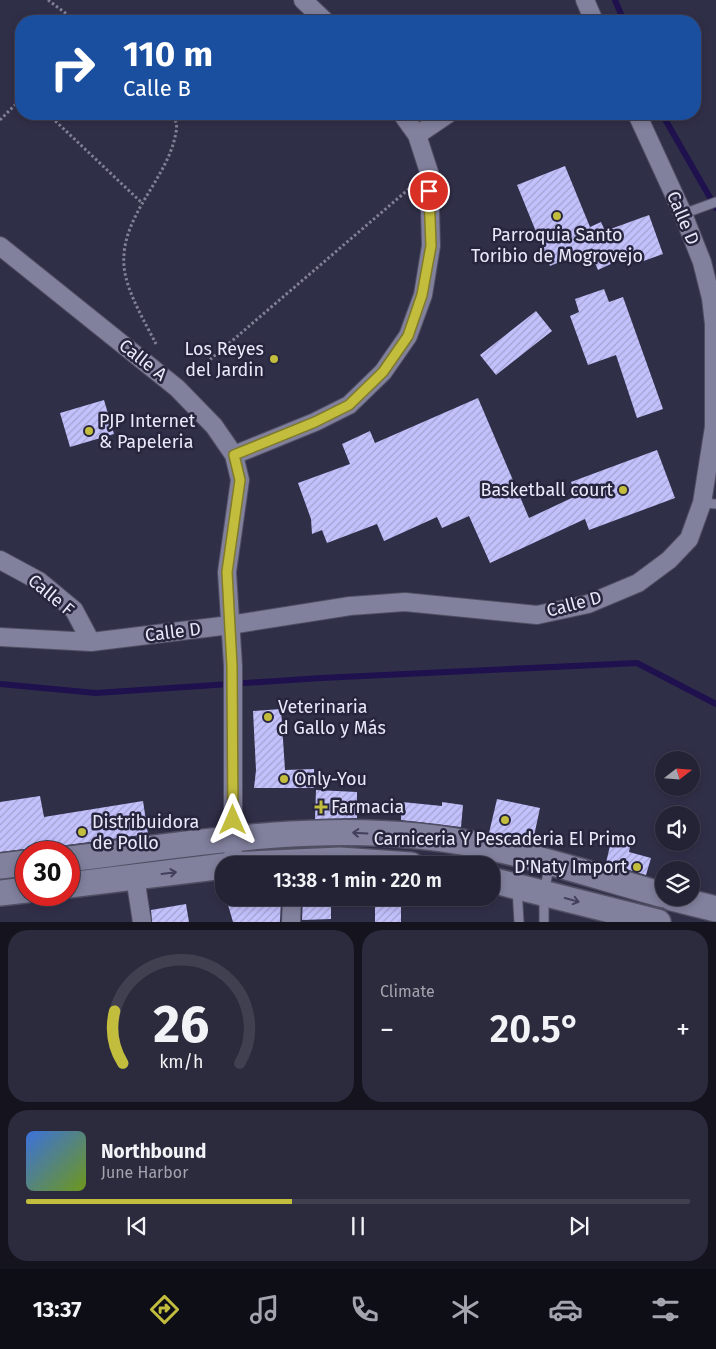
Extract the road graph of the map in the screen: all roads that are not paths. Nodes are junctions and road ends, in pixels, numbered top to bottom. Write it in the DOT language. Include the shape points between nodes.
graph roads {
  1 [pos="303,0"];
  2 [pos="585,0"];
  3 [pos="319,15"];
  4 [pos="590,15"];
  5 [pos="406,120"];
  6 [pos="439,120"];
  7 [pos="640,120"];
  8 [pos="417,135"];
  9 [pos="716,202"];
  10 [pos="691,211"];
  11 [pos="0,246"];
  12 [pos="715,353"];
  13 [pos="234,455"];
  14 [pos="709,504"];
  15 [pos="0,560"];
  16 [pos="230,625"];
  17 [pos="0,637"];
  18 [pos="91,642"];
  19 [pos="233,840"];
  20 [pos="233,856"];
  21 [pos="80,858"];
  22 [pos="550,863"];
  23 [pos="15,865"];
  24 [pos="0,866"];
  25 [pos="215,867"];
  26 [pos="135,877"];
  27 [pos="500,882"];
  28 [pos="80,884"];
  29 [pos="517,885"];
  30 [pos="15,891"];
  31 [pos="544,892"];
  32 [pos="655,892"];
  33 [pos="0,893"];
  34 [pos="700,905"];
  35 [pos="292,906"];
  36 [pos="716,909"];
  37 [pos="642,920"];
  38 [pos="142,922"];
  39 [pos="291,922"];
  40 [pos="519,922"];
  41 [pos="544,922"];
  1 -- 3 [label="street"];
  2 -- 4 [label="street"];
  5 -- 8 [label="street"];
  6 -- 8 [label="street"];
  7 -- 10 [label="street, Calle D"];
  8 -- 13 [label="street" via="429,172 431,246 422,295 408,336 388,365 349,405"];
  9 -- 10 [label="lane"];
  10 -- 12 [label="street, Calle D" via="711,298"];
  11 -- 13 [label="street, Calle A" via="177,388 214,426"];
  12 -- 14 [label="street, Calle D"];
  13 -- 16 [label="street, Calle A" via="240,480 227,572"];
  14 -- 16 [label="street, Calle D" via="689,539 669,560 638,582 588,604 537,614 405,602 350,606"];
  15 -- 18 [label="street, Calle F" via="40,581 74,610"];
  16 -- 18 [label="street, Calle D"];
  16 -- 19 [label="street, Calle A"];
  17 -- 18 [label="street, Calle D"];
  19 -- 20 [label="street, Calle A"];
  19 -- 21 [label="main road"];
  22 -- 19 [label="main road, one-way" via="468,843 418,836 288,833"];
  22 -- 31 [label="lane"];
  22 -- 32 [label="main road"];
  23 -- 24 [label="main road"];
  26 -- 25 [label="main road, one-way"];
  26 -- 28 [label="main road"];
  26 -- 38 [label="street"];
  27 -- 29 [label="main road"];
  29 -- 31 [label="main road"];
  29 -- 40 [label="lane"];
  30 -- 33 [label="main road"];
  31 -- 37 [label="main road, one-way"];
  31 -- 41 [label="lane"];
  34 -- 36 [label="main road"];
  35 -- 39 [label="street"];
}
